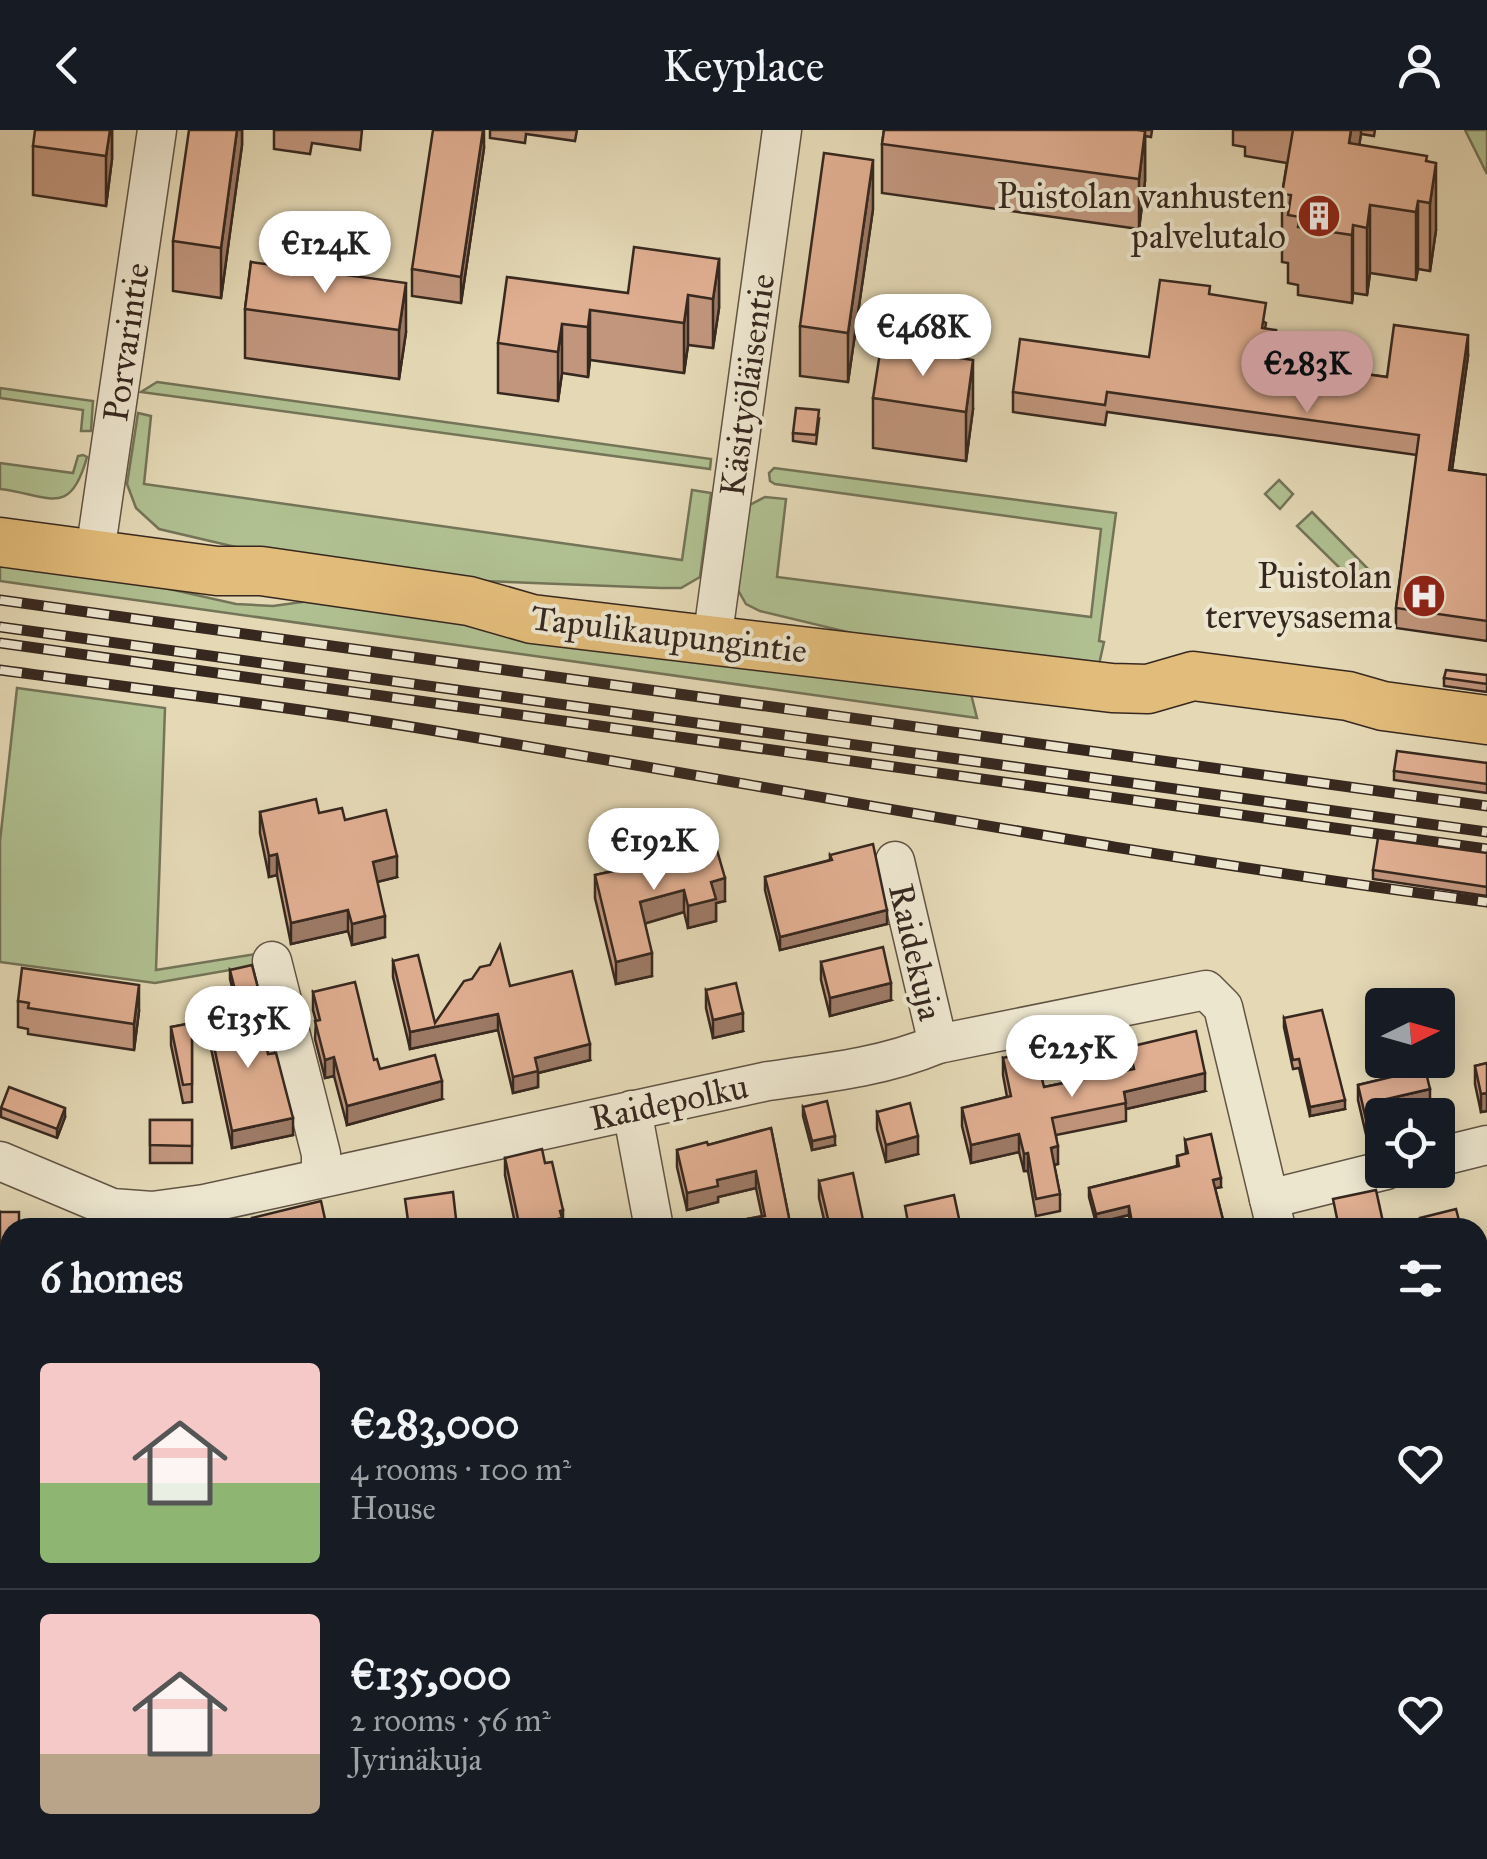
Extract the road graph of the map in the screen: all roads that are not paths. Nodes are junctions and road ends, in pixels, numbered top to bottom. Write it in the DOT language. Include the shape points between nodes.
graph roads {
  1 [pos="157,130"];
  2 [pos="782,130"];
  3 [pos="0,514"];
  4 [pos="97,540"];
  5 [pos="0,542"];
  6 [pos="714,628"];
  7 [pos="1148,690"];
  8 [pos="1487,720"];
  9 [pos="1487,749"];
  10 [pos="895,861"];
  11 [pos="272,961"];
  12 [pos="938,1044"];
  13 [pos="632,1110"];
  14 [pos="1487,1145"];
  15 [pos="1455,1153"];
  16 [pos="0,1161"];
  17 [pos="321,1178"];
  18 [pos="1365,1178"];
  19 [pos="1273,1213"];
  20 [pos="125,1218"];
  21 [pos="146,1218"];
  22 [pos="652,1218"];
  1 -- 4 [label="street, Porvarintie"];
  2 -- 6 [label="street, Käsityöläisentie"];
  3 -- 4 [label="main road, Tapulikaupungintie" via="41,516"];
  4 -- 5 [label="main road, Tapulikaupungintie"];
  4 -- 6 [label="main road, Tapulikaupungintie" via="218,553 261,571 469,601 532,618"];
  6 -- 7 [label="main road, Tapulikaupungintie" via="870,658"];
  7 -- 8 [label="main road, Tapulikaupungintie" via="1193,676"];
  7 -- 9 [label="main road, Tapulikaupungintie" via="1192,707"];
  10 -- 12 [label="street, Raidekuja"];
  11 -- 17 [label="street" via="321,1154"];
  12 -- 13 [label="street, Raidepolku" via="835,1074"];
  12 -- 19 [label="street, Raidepolku" via="1206,990 1223,1006"];
  13 -- 17 [label="street, Raidepolku"];
  13 -- 22 [label="street"];
  14 -- 15 [label="street"];
  16 -- 20 [label="street"];
  17 -- 21 [label="street, Raidepolku"];
  18 -- 19 [label="street"];
}
